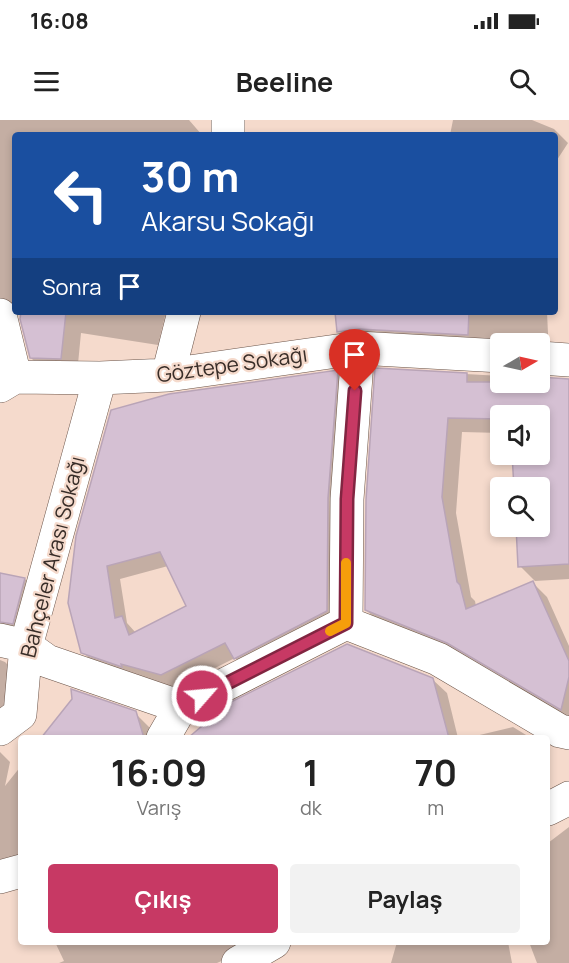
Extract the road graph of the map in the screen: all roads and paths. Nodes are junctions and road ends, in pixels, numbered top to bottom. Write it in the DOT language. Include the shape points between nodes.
graph roads {
  1 [pos="0,315"];
  2 [pos="183,315"];
  3 [pos="358,348"];
  4 [pos="490,355"];
  5 [pos="550,359"];
  6 [pos="569,360"];
  7 [pos="168,375"];
  8 [pos="100,378"];
  9 [pos="8,381"];
  10 [pos="346,623"];
  11 [pos="13,643"];
  12 [pos="181,706"];
  13 [pos="0,729"];
  14 [pos="569,733"];
  15 [pos="165,735"];
  16 [pos="569,798"];
  17 [pos="550,808"];
  18 [pos="18,872"];
  19 [pos="0,877"];
  20 [pos="269,945"];
  21 [pos="238,963"];
  1 -- 9 [label="street"];
  2 -- 7 [label="street"];
  3 -- 4 [label="street, Göztepe Sokağı"];
  3 -- 7 [label="street, Göztepe Sokağı"];
  3 -- 10 [label="street" via="347,499"];
  5 -- 6 [label="street"];
  7 -- 8 [label="street, Göztepe Sokağı"];
  8 -- 9 [label="street, Göztepe Sokağı"];
  8 -- 11 [label="street, Bahçeler Arası Sokağı"];
  10 -- 12 [label="street"];
  10 -- 14 [label="street" via="438,658"];
  11 -- 12 [label="street" via="47,661"];
  11 -- 13 [label="street, Bahçeler Arası Sokağı" via="20,714"];
  12 -- 15 [label="street"];
  16 -- 17 [label="street"];
  18 -- 19 [label="street"];
  20 -- 21 [label="street"];
}
